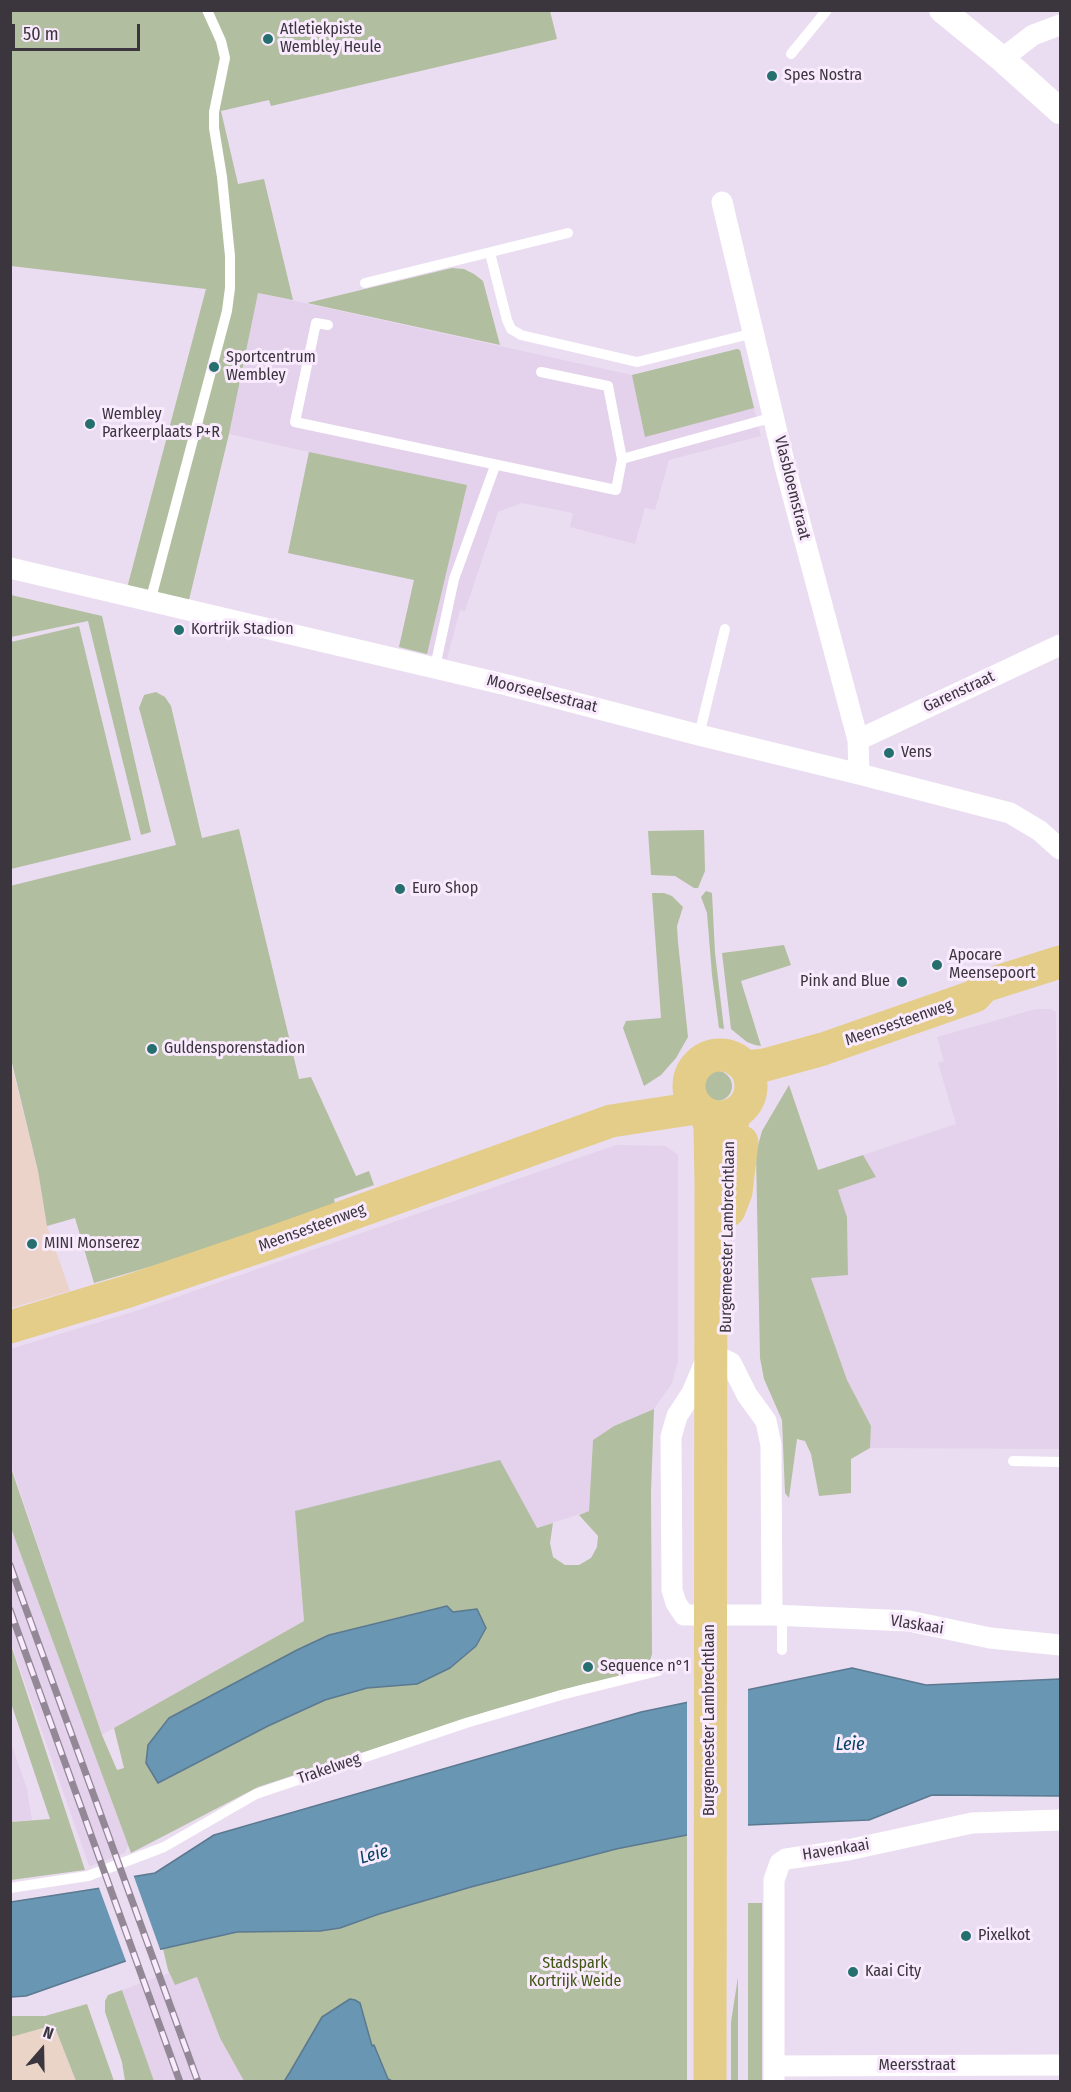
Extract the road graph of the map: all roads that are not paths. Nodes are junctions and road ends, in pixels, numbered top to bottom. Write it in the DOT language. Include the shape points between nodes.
graph roads {
  1 [pos="207,10"];
  2 [pos="827,10"];
  3 [pos="942,10"];
  4 [pos="1060,25"];
  5 [pos="791,54"];
  6 [pos="1002,59"];
  7 [pos="1060,111"];
  8 [pos="722,202"];
  9 [pos="568,233"];
  10 [pos="490,253"];
  11 [pos="365,283"];
  12 [pos="328,325"];
  13 [pos="754,333"];
  14 [pos="541,372"];
  15 [pos="774,417"];
  16 [pos="622,459"];
  17 [pos="495,466"];
  18 [pos="10,568"];
  19 [pos="150,602"];
  20 [pos="725,629"];
  21 [pos="1060,645"];
  22 [pos="435,667"];
  23 [pos="699,735"];
  24 [pos="858,740"];
  25 [pos="859,774"];
  26 [pos="1060,849"];
  27 [pos="1060,962"];
  28 [pos="1060,984"];
  29 [pos="975,996"];
  30 [pos="727,1095"];
  31 [pos="729,1210"];
  32 [pos="10,1327"];
  33 [pos="717,1359"];
  34 [pos="1013,1461"];
  35 [pos="1060,1462"];
  36 [pos="672,1590"];
  37 [pos="777,1615"];
  38 [pos="1060,1645"];
  39 [pos="782,1650"];
  40 [pos="658,1671"];
  41 [pos="1060,1820"];
  42 [pos="10,1887"];
  43 [pos="718,2032"];
  44 [pos="1060,2065"];
  45 [pos="774,2074"];
  46 [pos="710,2082"];
  47 [pos="725,2082"];
  1 -- 19 [label="lane" via="222,41 225,58 214,128 222,177 230,288"];
  2 -- 5 [label="lane"];
  3 -- 6 [label="street"];
  4 -- 6 [label="street" via="1034,35"];
  6 -- 7 [label="street"];
  8 -- 13 [label="street, Vlasbloemstraat"];
  9 -- 10 [label="lane"];
  10 -- 11 [label="lane"];
  10 -- 13 [label="lane" via="507,320 521,335 637,362"];
  12 -- 17 [label="lane" via="316,322 295,422"];
  13 -- 15 [label="street, Vlasbloemstraat"];
  14 -- 16 [label="lane" via="608,386"];
  15 -- 16 [label="lane"];
  15 -- 24 [label="street, Vlasbloemstraat"];
  16 -- 17 [label="lane" via="616,490"];
  17 -- 22 [label="lane" via="454,579"];
  18 -- 19 [label="street, Moorseelsestraat"];
  19 -- 22 [label="street, Moorseelsestraat"];
  20 -- 23 [label="lane"];
  21 -- 24 [label="street, Garenstraat"];
  22 -- 23 [label="street, Moorseelsestraat"];
  23 -- 25 [label="street, Moorseelsestraat"];
  24 -- 25 [label="street, Vlasbloemstraat"];
  25 -- 26 [label="street, Moorseelsestraat" via="1010,813"];
  27 -- 29 [label="main road, Meensesteenweg" via="984,986"];
  28 -- 29 [label="main road, Meensesteenweg" via="987,1001"];
  29 -- 30 [label="main road, Meensesteenweg" via="823,1049"];
  30 -- 31 [label="main road, Burgemeester Lambrechtlaan"];
  30 -- 31 [label="main road" via="756,1104 742,1137 736,1192"];
  30 -- 32 [label="main road, Meensesteenweg" via="662,1092 611,1121 276,1241"];
  30 -- 33 [label="main road, Burgemeester Lambrechtlaan" via="710,1125"];
  31 -- 33 [label="main road, Burgemeester Lambrechtlaan"];
  33 -- 36 [label="street, Burgemeester Lambrechtlaan" via="706,1360 677,1416 671,1437"];
  33 -- 37 [label="street" via="731,1363 765,1421 771,1445"];
  33 -- 43 [label="main road, Burgemeester Lambrechtlaan"];
  34 -- 35 [label="lane"];
  36 -- 37 [label="street, Vlaskaai" via="684,1615"];
  37 -- 38 [label="street, Vlaskaai" via="909,1621 990,1638"];
  37 -- 39 [label="lane"];
  40 -- 42 [label="lane, Trakelweg" via="477,1720 256,1794 164,1847 88,1876"];
  41 -- 45 [label="street, Havenkaai" via="972,1823 780,1863 774,1880"];
  43 -- 46 [label="main road, Burgemeester Lambrechtlaan"];
  43 -- 47 [label="main road, Burgemeester Lambrechtlaan"];
  44 -- 45 [label="street, Meersstraat"];
}
